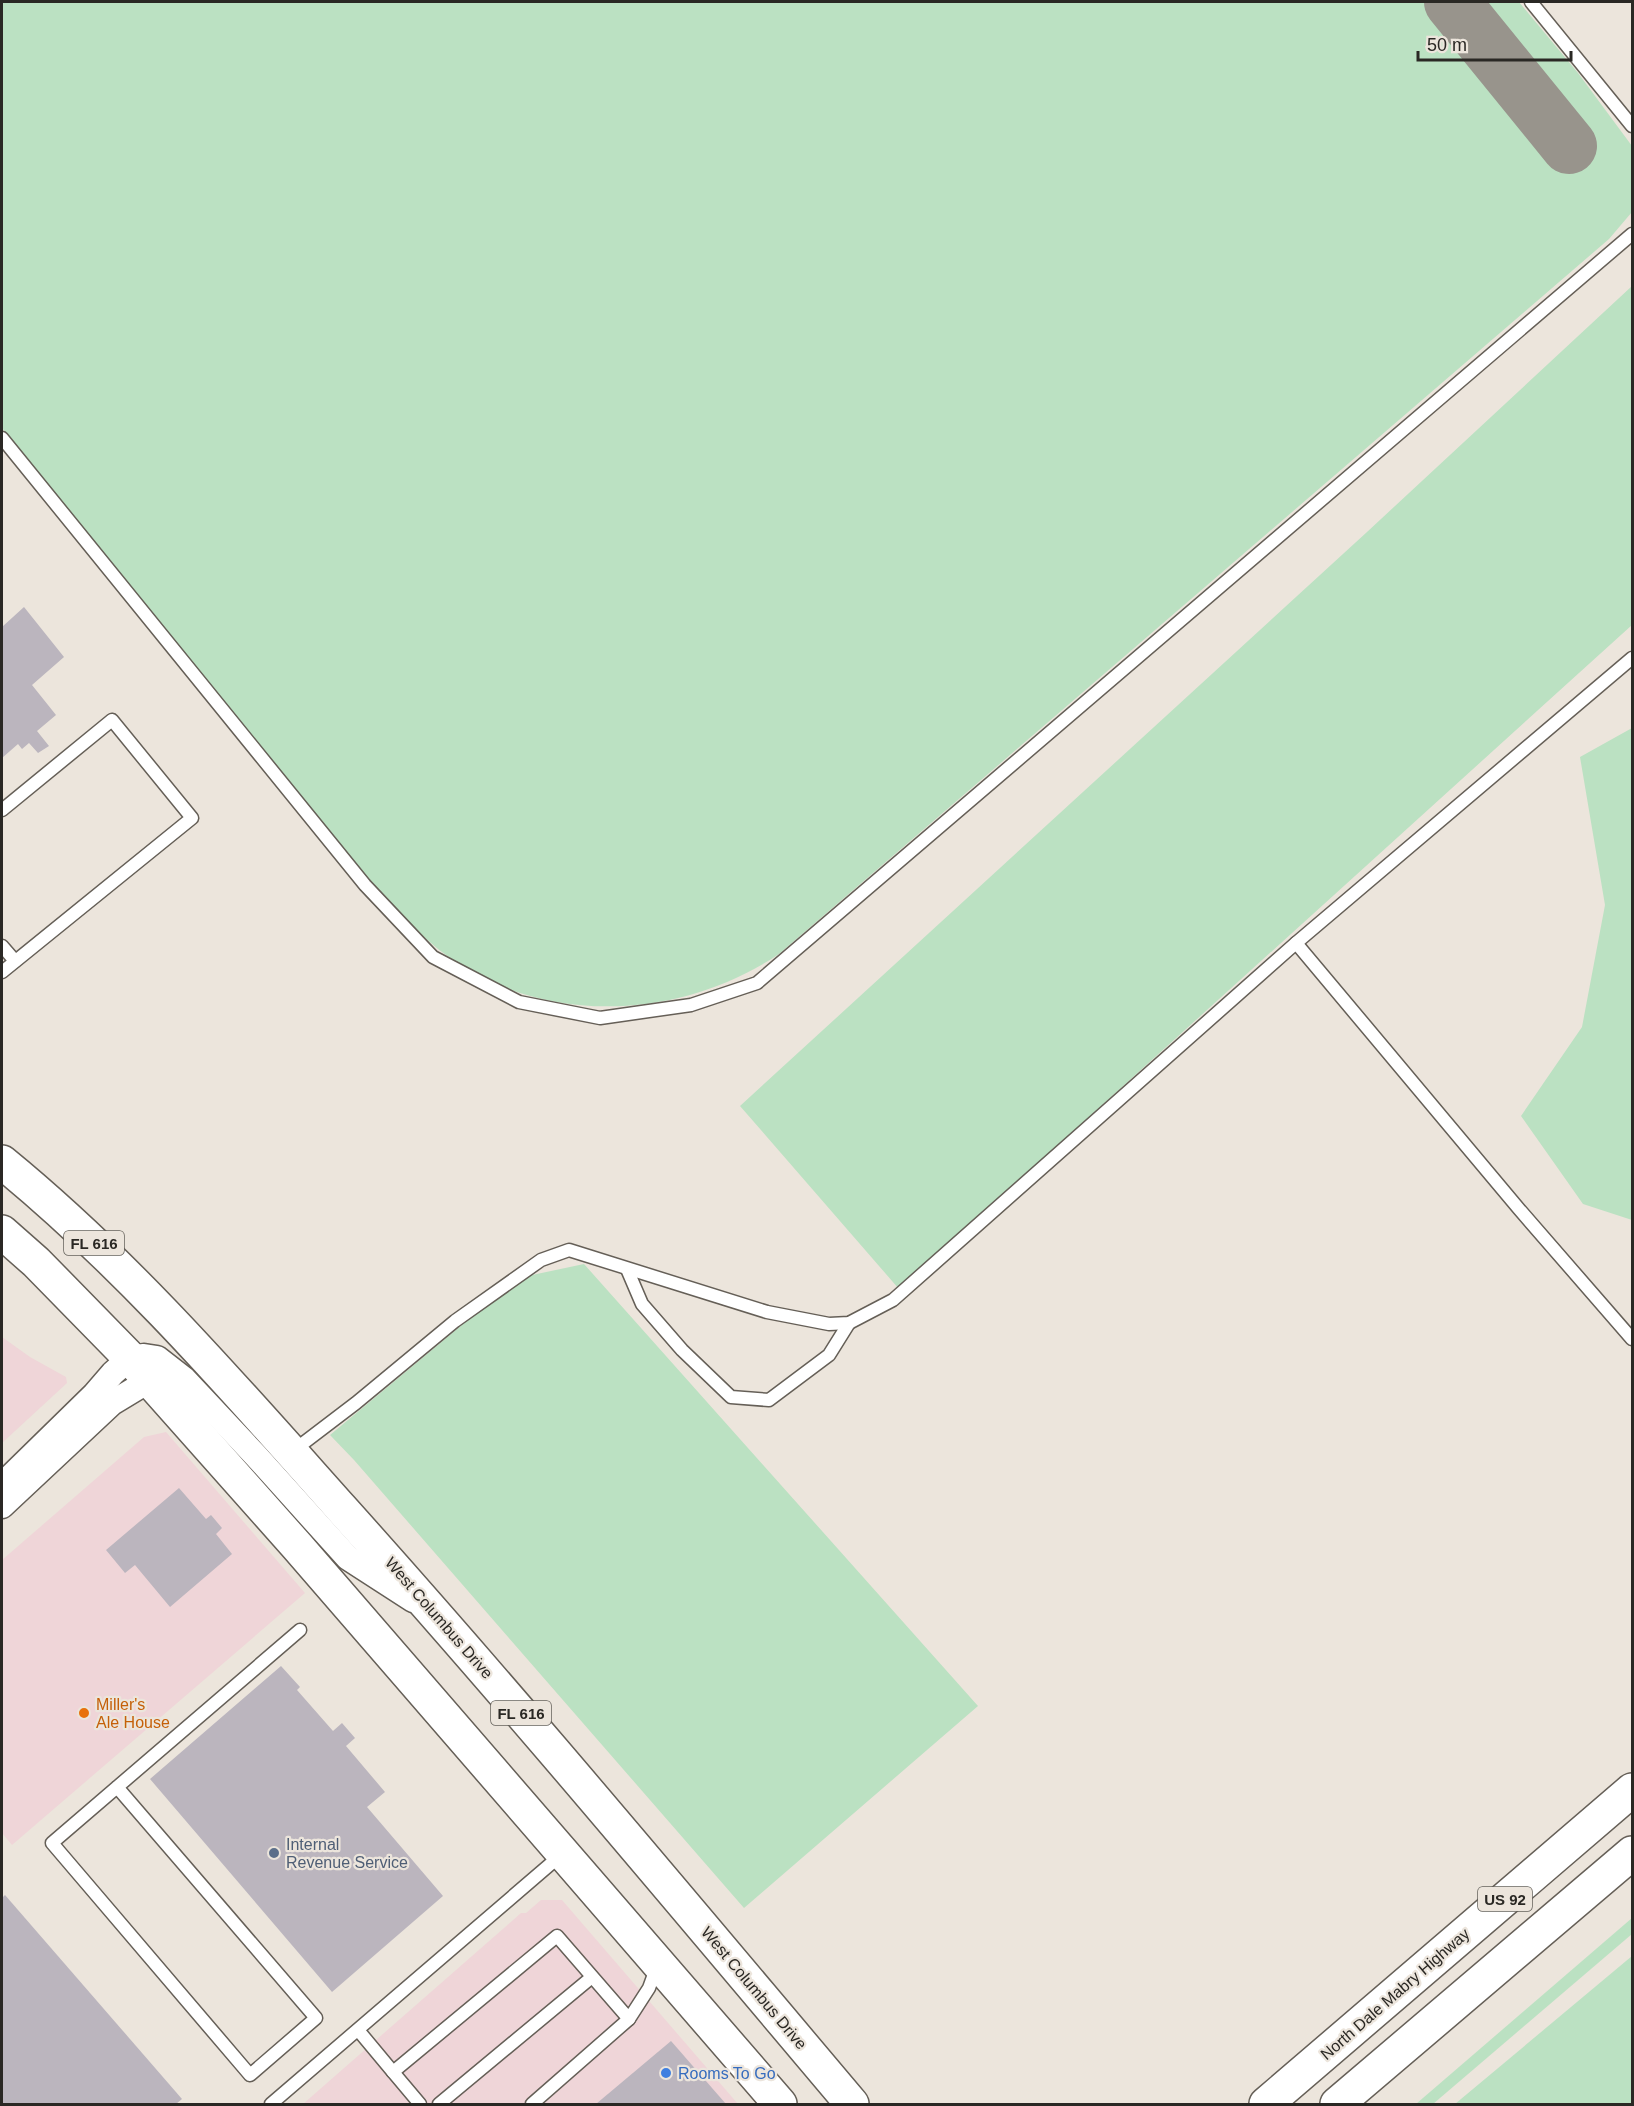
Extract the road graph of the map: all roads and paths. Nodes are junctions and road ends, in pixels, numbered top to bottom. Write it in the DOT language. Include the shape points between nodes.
graph roads {
  1 [pos="1531,2"];
  2 [pos="1632,126"];
  3 [pos="1632,234"];
  4 [pos="2,438"];
  5 [pos="1632,658"];
  6 [pos="2,810"];
  7 [pos="1296,943"];
  8 [pos="2,946"];
  9 [pos="15,961"];
  10 [pos="2,972"];
  11 [pos="2,1162"];
  12 [pos="2,1232"];
  13 [pos="627,1269"];
  14 [pos="849,1323"];
  15 [pos="1632,1340"];
  16 [pos="140,1369"];
  17 [pos="292,1452"];
  18 [pos="2,1485"];
  19 [pos="2,1506"];
  20 [pos="440,1618"];
  21 [pos="300,1630"];
  22 [pos="117,1787"];
  23 [pos="1632,1790"];
  24 [pos="564,1852"];
  25 [pos="1632,1853"];
  26 [pos="658,1962"];
  27 [pos="592,1977"];
  28 [pos="629,2019"];
  29 [pos="358,2030"];
  30 [pos="393,2072"];
  31 [pos="271,2104"];
  32 [pos="420,2104"];
  33 [pos="439,2104"];
  34 [pos="532,2104"];
  35 [pos="780,2104"];
  36 [pos="852,2104"];
  37 [pos="1266,2104"];
  38 [pos="1336,2104"];
  1 -- 2 [label="lane"];
  3 -- 4 [label="lane" via="757,983 691,1005 600,1018 519,1002 433,957 365,885"];
  5 -- 7 [label="lane"];
  6 -- 9 [label="lane" via="112,720 192,818"];
  7 -- 14 [label="lane" via="893,1300"];
  7 -- 15 [label="lane"];
  8 -- 9 [label="lane"];
  9 -- 10 [label="lane"];
  11 -- 17 [label="main road, West Columbus Drive / FL 616" via="67,1217 181,1330"];
  12 -- 16 [label="main road"];
  13 -- 14 [label="lane" via="767,1312 829,1324"];
  13 -- 14 [label="lane" via="642,1304 731,1397 769,1400 829,1355"];
  13 -- 17 [label="lane" via="569,1250 541,1260 455,1321"];
  16 -- 18 [label="street" via="113,1373"];
  16 -- 19 [label="street" via="112,1403"];
  16 -- 20 [label="street" via="144,1356 157,1358 184,1379 348,1558"];
  16 -- 24 [label="main road"];
  17 -- 20 [label="main road, West Columbus Drive / FL 616"];
  20 -- 36 [label="main road, West Columbus Drive / FL 616"];
  21 -- 22 [label="lane"];
  22 -- 22 [label="lane" via="52,1843 250,2074 316,2018"];
  23 -- 37 [label="main road, North Dale Mabry Highway / US 92"];
  24 -- 26 [label="main road"];
  24 -- 29 [label="lane"];
  25 -- 38 [label="main road, US 92"];
  26 -- 28 [label="lane" via="649,1988"];
  26 -- 35 [label="main road"];
  27 -- 28 [label="lane"];
  27 -- 30 [label="lane" via="557,1936"];
  27 -- 33 [label="lane"];
  28 -- 34 [label="lane"];
  29 -- 30 [label="lane"];
  29 -- 31 [label="lane"];
  30 -- 32 [label="lane"];
}
